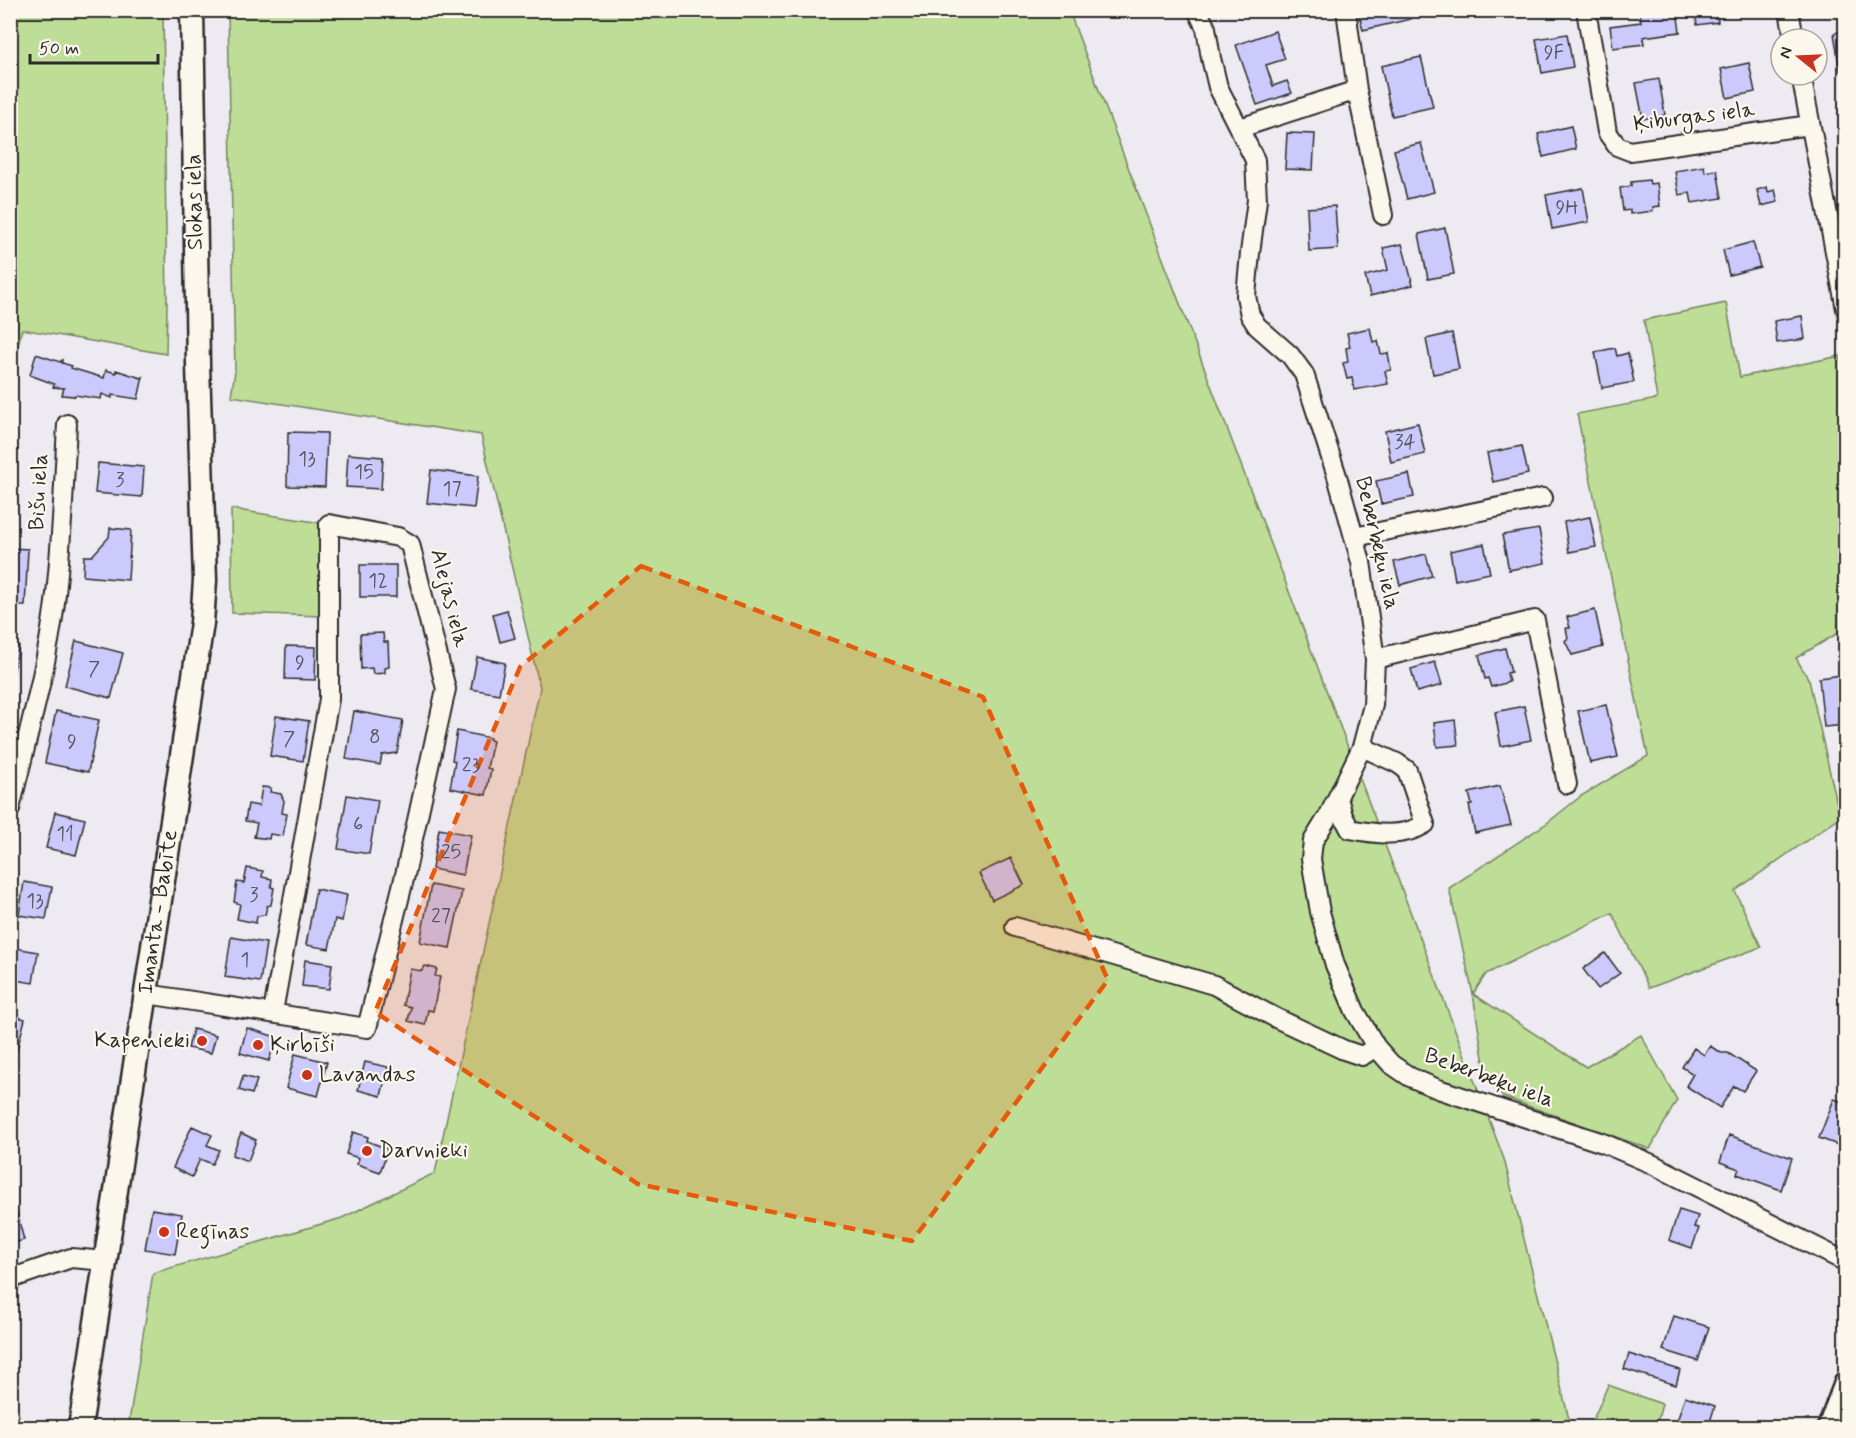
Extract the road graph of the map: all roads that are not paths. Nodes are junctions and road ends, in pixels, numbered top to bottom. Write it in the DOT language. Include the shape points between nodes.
graph roads {
  1 [pos="192,10"];
  2 [pos="1197,10"];
  3 [pos="1346,10"];
  4 [pos="1586,10"];
  5 [pos="1789,10"];
  6 [pos="1792,27"];
  7 [pos="1803,87"];
  8 [pos="1357,90"];
  9 [pos="1810,125"];
  10 [pos="1240,128"];
  11 [pos="1383,215"];
  12 [pos="1845,309"];
  13 [pos="198,394"];
  14 [pos="67,424"];
  15 [pos="1543,498"];
  16 [pos="1355,537"];
  17 [pos="1375,659"];
  18 [pos="1362,747"];
  19 [pos="1567,784"];
  20 [pos="1338,798"];
  21 [pos="10,809"];
  22 [pos="1015,927"];
  23 [pos="147,994"];
  24 [pos="273,1012"];
  25 [pos="1376,1047"];
  26 [pos="106,1261"];
  27 [pos="1845,1262"];
  28 [pos="10,1279"];
  29 [pos="1845,1383"];
  30 [pos="80,1428"];
  31 [pos="1829,1428"];
  1 -- 13 [label="main road, Slokas iela"];
  2 -- 10 [label="street, Beberbeķu iela" via="1206,28 1218,87"];
  3 -- 8 [label="street"];
  4 -- 9 [label="street, Ķiburgas iela" via="1607,132 1617,146 1630,151"];
  5 -- 6 [label="street"];
  7 -- 9 [label="street"];
  8 -- 10 [label="street"];
  8 -- 11 [label="street"];
  9 -- 12 [label="street"];
  10 -- 16 [label="street, Beberbeķu iela" via="1255,160 1257,200 1246,296 1250,315 1304,374"];
  13 -- 23 [label="main road, Imanta - Babīte" via="205,580 202,623"];
  14 -- 21 [label="street, Bišu iela" via="54,604"];
  15 -- 16 [label="street"];
  16 -- 17 [label="street, Beberbeķu iela"];
  17 -- 18 [label="street, Beberbeķu iela" via="1373,705"];
  17 -- 19 [label="street" via="1535,620"];
  18 -- 20 [label="street, Beberbeķu iela"];
  18 -- 20 [label="street" via="1407,770 1425,824 1395,834 1350,829"];
  20 -- 25 [label="street, Beberbeķu iela" via="1312,841 1311,860 1335,965"];
  22 -- 25 [label="street" via="1214,985 1362,1056"];
  23 -- 24 [label="street"];
  23 -- 26 [label="main road, Imanta - Babīte"];
  24 -- 24 [label="street, Alejas iela" via="329,699 329,524 411,543 446,689 367,1028"];
  25 -- 27 [label="street, Beberbeķu iela" via="1410,1077 1603,1143"];
  26 -- 28 [label="street" via="71,1258"];
  26 -- 30 [label="main road, Imanta - Babīte"];
  29 -- 31 [label="main road"];
}
